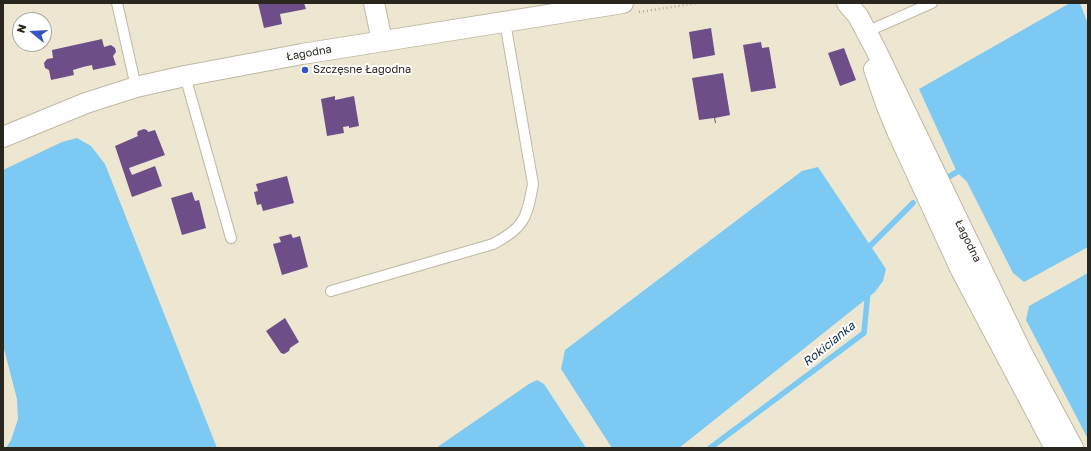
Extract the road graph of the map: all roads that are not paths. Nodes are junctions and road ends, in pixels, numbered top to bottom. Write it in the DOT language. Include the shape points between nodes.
graph roads {
  1 [pos="117,3"];
  2 [pos="374,3"];
  3 [pos="623,3"];
  4 [pos="847,3"];
  5 [pos="932,3"];
  6 [pos="506,22"];
  7 [pos="866,32"];
  8 [pos="382,41"];
  9 [pos="184,76"];
  10 [pos="136,87"];
  11 [pos="3,137"];
  12 [pos="231,238"];
  13 [pos="330,291"];
  14 [pos="1055,448"];
  15 [pos="1074,448"];
  1 -- 10 [label="lane"];
  2 -- 8 [label="street"];
  3 -- 6 [label="street, Łagodna"];
  4 -- 7 [label="street, Łagodna" via="858,16"];
  5 -- 7 [label="lane"];
  6 -- 8 [label="street, Łagodna"];
  6 -- 13 [label="lane" via="533,184 529,209 520,226 493,244"];
  7 -- 14 [label="street, Łagodna" via="878,81 900,138 960,268"];
  7 -- 15 [label="street, Łagodna" via="876,48 1022,353"];
  8 -- 9 [label="street, Łagodna"];
  9 -- 10 [label="street, Łagodna"];
  9 -- 12 [label="lane"];
  10 -- 11 [label="street, Łagodna" via="86,103"];
}
